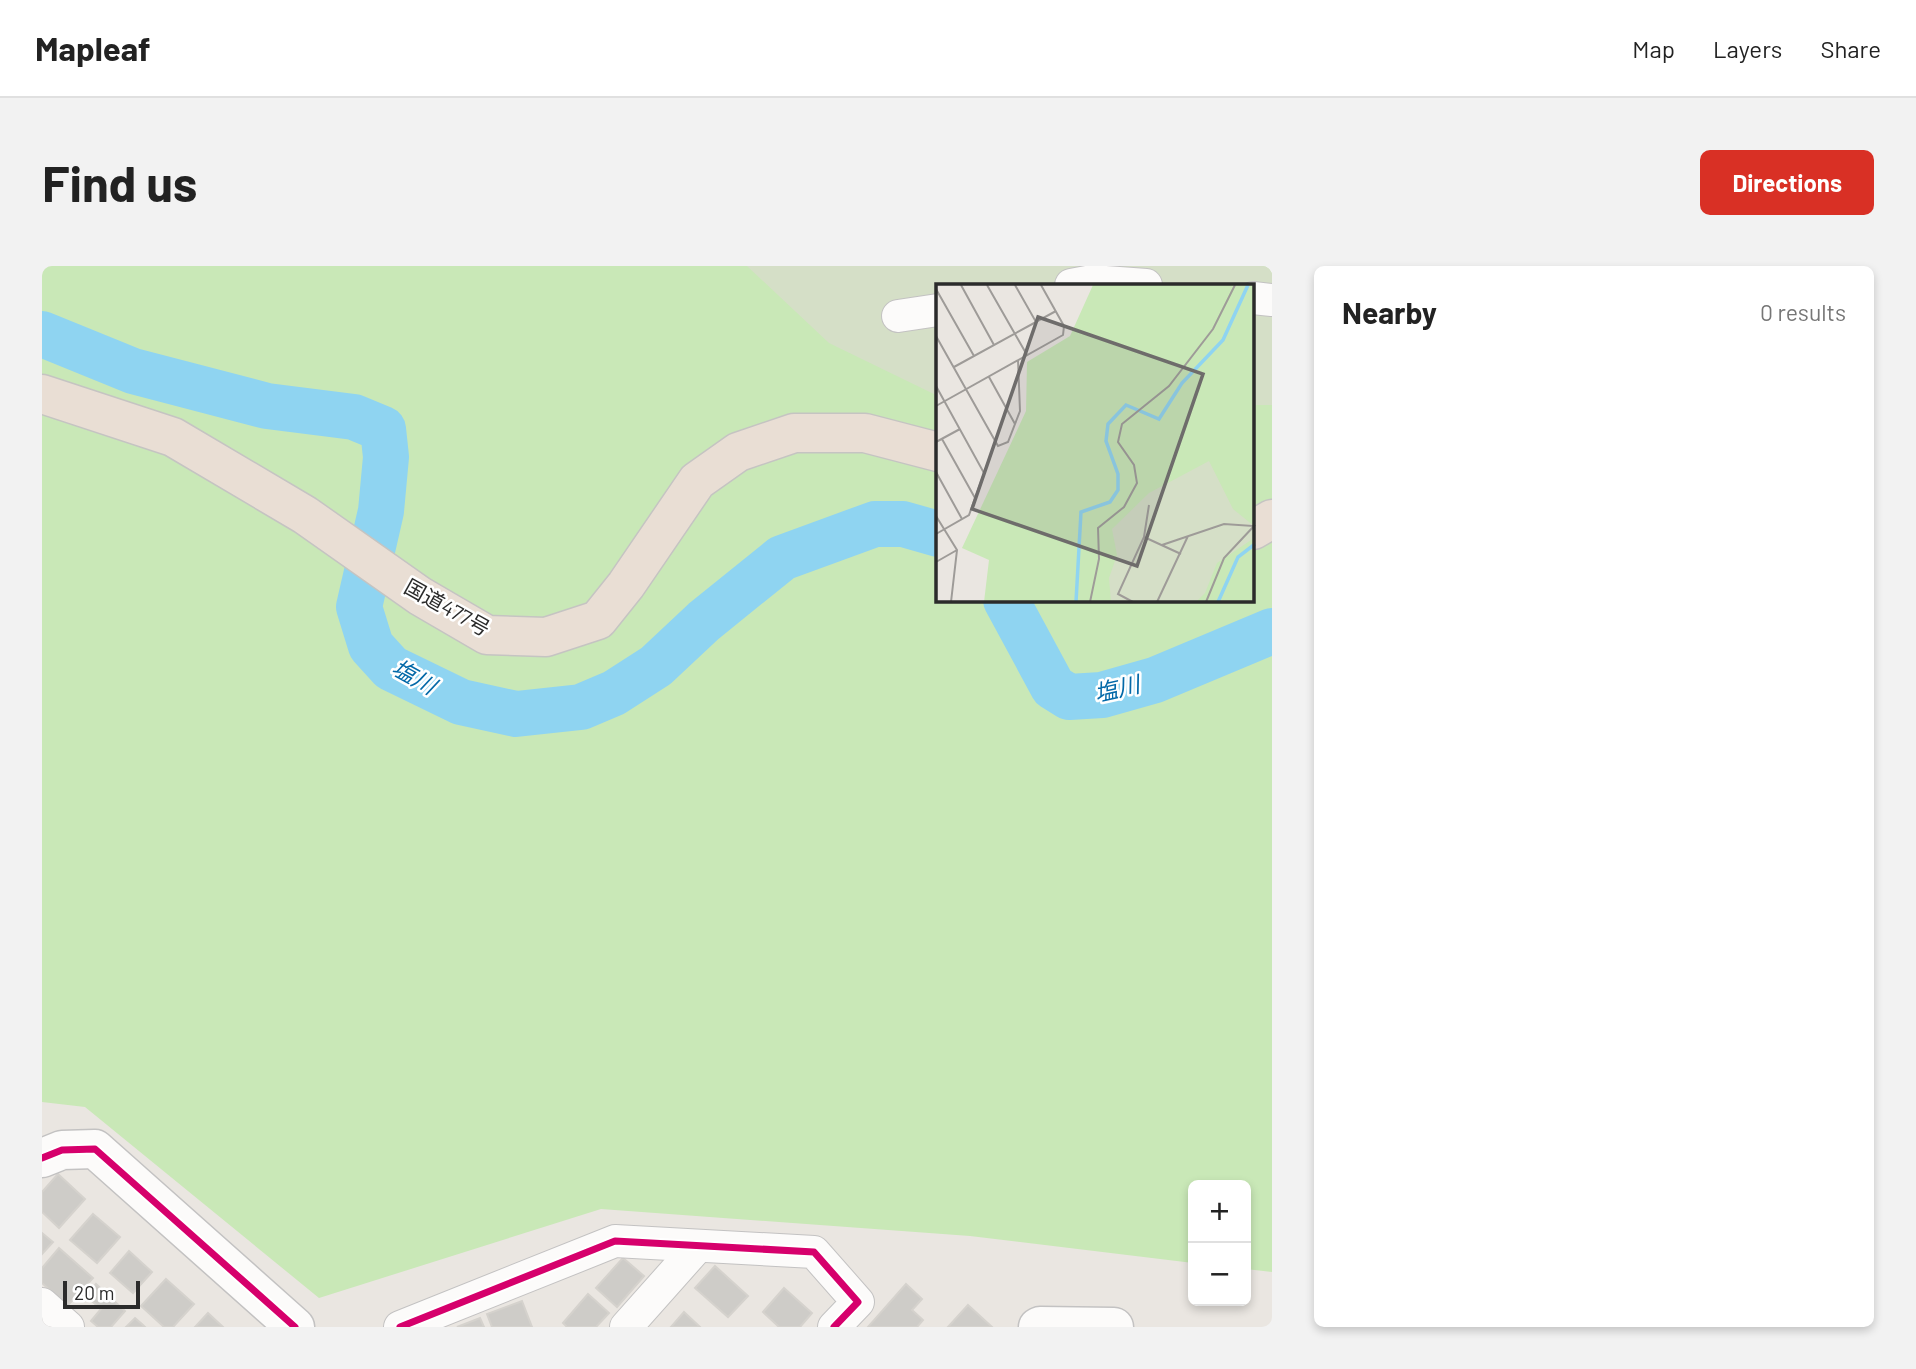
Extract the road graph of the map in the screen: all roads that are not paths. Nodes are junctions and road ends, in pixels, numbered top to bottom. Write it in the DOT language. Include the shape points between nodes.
graph roads {
  1 [pos="1085,277"];
  2 [pos="1138,284"];
  3 [pos="1254,298"];
  4 [pos="1272,300"];
  5 [pos="936,310"];
  6 [pos="898,316"];
  7 [pos="42,394"];
  8 [pos="936,451"];
  9 [pos="1272,519"];
  10 [pos="1254,529"];
  11 [pos="42,1158"];
  12 [pos="698,1246"];
  13 [pos="42,1304"];
  14 [pos="280,1322"];
  15 [pos="68,1327"];
  16 [pos="400,1327"];
  17 [pos="626,1327"];
  18 [pos="834,1327"];
  19 [pos="1038,1327"];
  20 [pos="1114,1327"];
  1 -- 2 [label="street"];
  3 -- 4 [label="street"];
  5 -- 6 [label="street"];
  7 -- 8 [label="highway, 国道477号" via="173,437 488,635 546,637 598,620 697,481 738,452 794,433 865,433"];
  9 -- 10 [label="highway"];
  11 -- 14 [label="street" via="62,1150 95,1149"];
  12 -- 16 [label="street" via="615,1241"];
  12 -- 17 [label="street"];
  12 -- 18 [label="street" via="814,1252 858,1302"];
  13 -- 15 [label="street"];
  19 -- 20 [label="street"];
}
